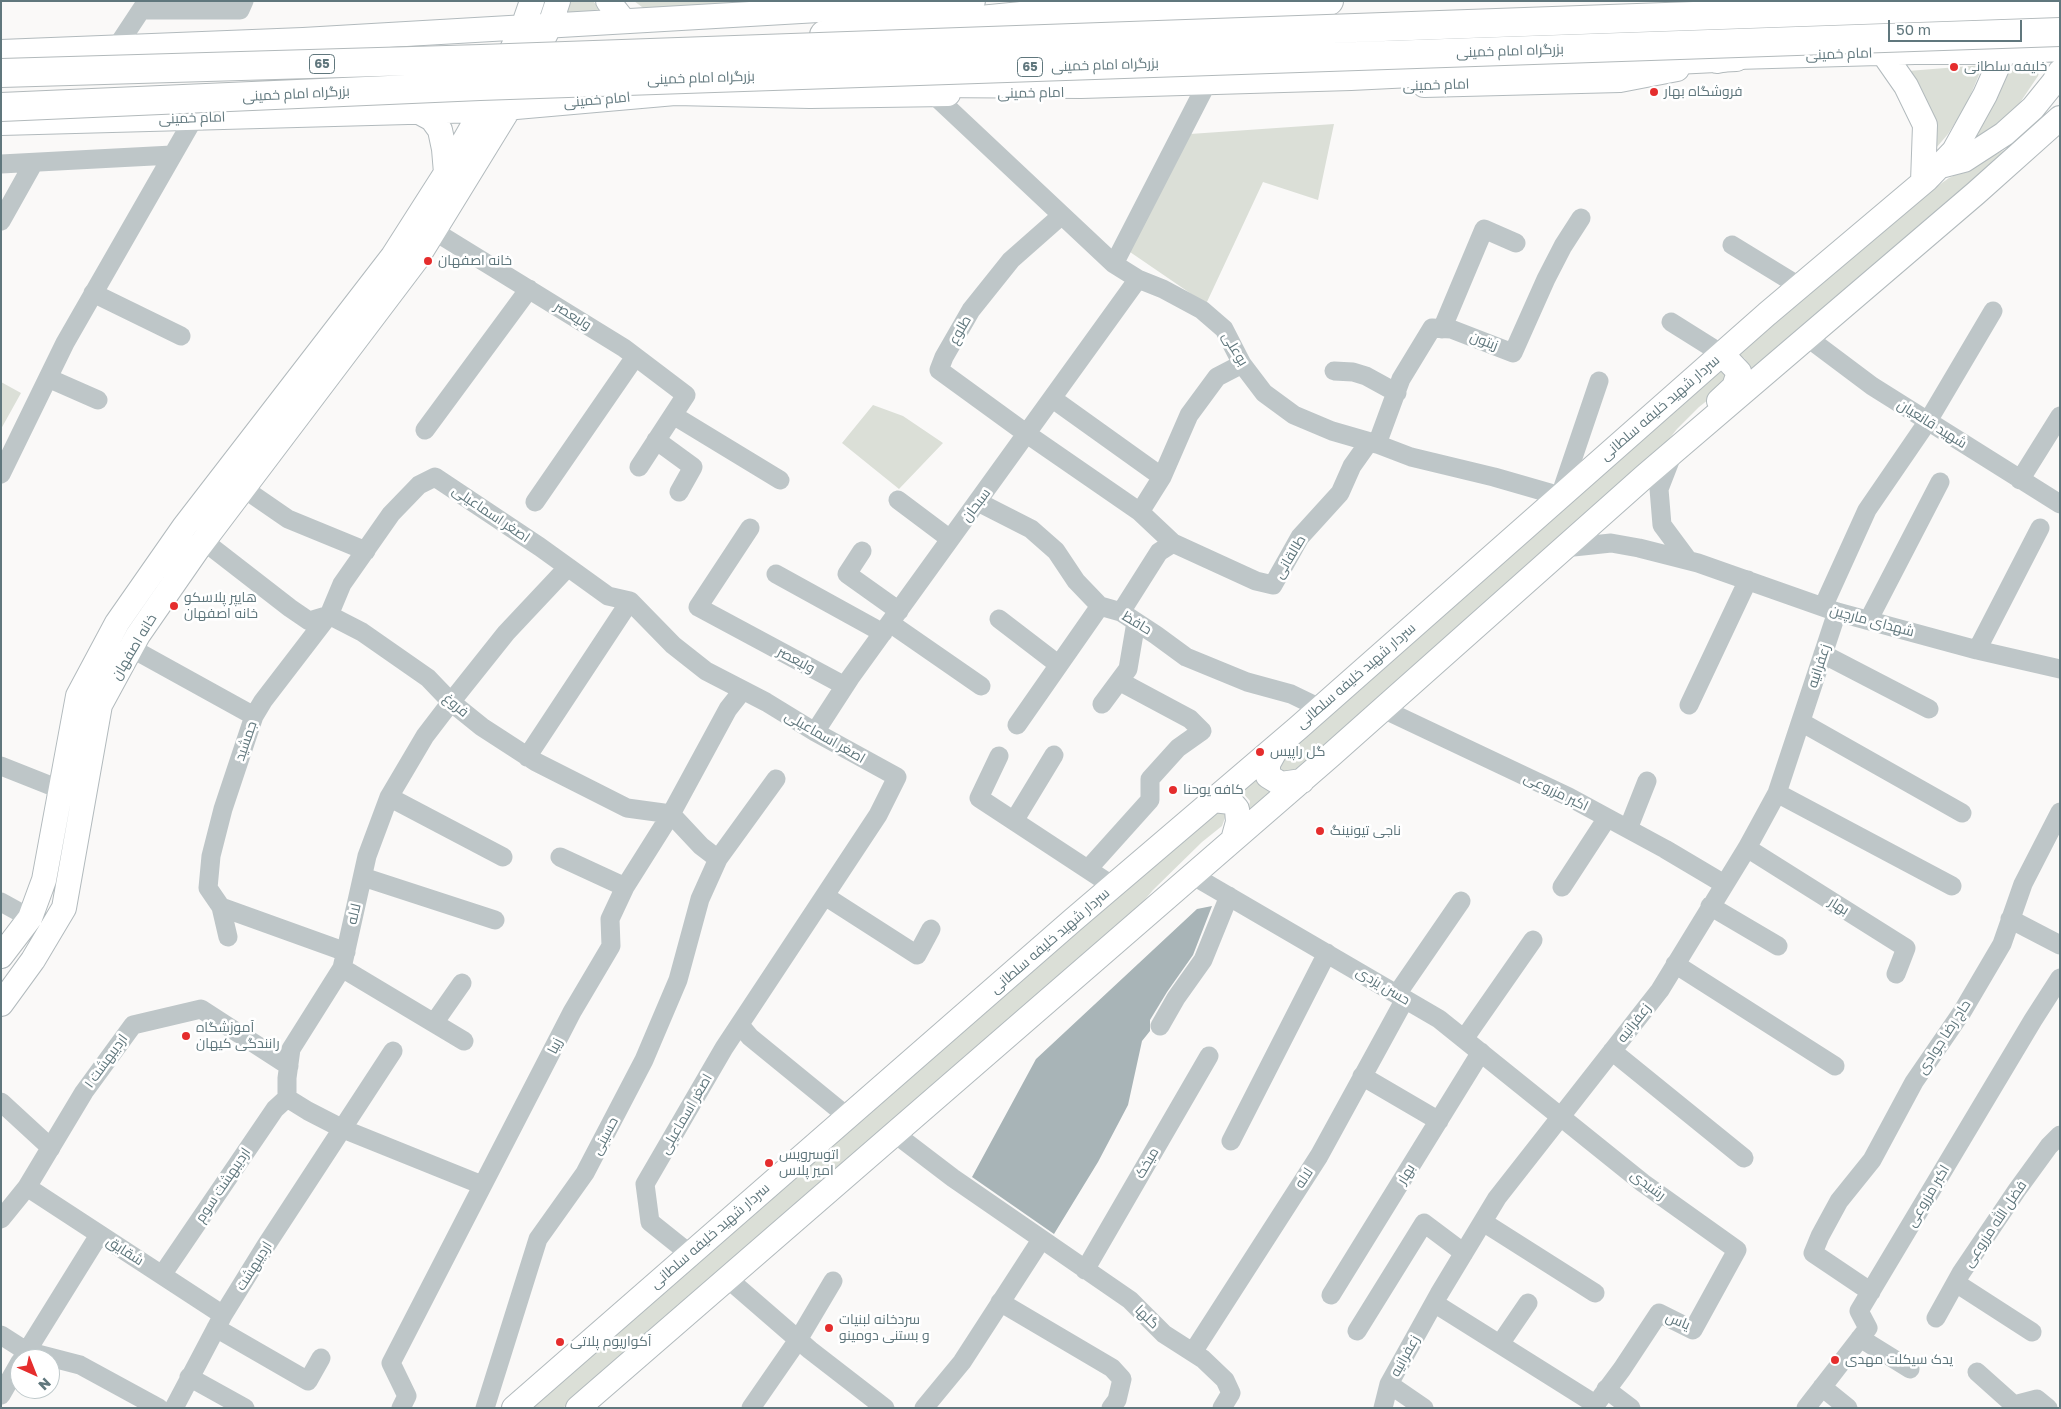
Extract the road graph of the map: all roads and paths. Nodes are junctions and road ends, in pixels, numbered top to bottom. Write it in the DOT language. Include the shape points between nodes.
graph roads {
  1 [pos="532,1"];
  2 [pos="558,1"];
  3 [pos="608,1"];
  4 [pos="973,1"];
  5 [pos="1329,1"];
  6 [pos="2031,1"];
  7 [pos="857,4"];
  8 [pos="2060,4"];
  9 [pos="144,5"];
  10 [pos="242,6"];
  11 [pos="624,21"];
  12 [pos="550,25"];
  13 [pos="523,27"];
  14 [pos="2060,32"];
  15 [pos="116,48"];
  16 [pos="2060,49"];
  17 [pos="1,52"];
  18 [pos="1883,52"];
  19 [pos="2004,52"];
  20 [pos="643,53"];
  21 [pos="1736,57"];
  22 [pos="2060,72"];
  23 [pos="1,73"];
  24 [pos="660,80"];
  25 [pos="1203,91"];
  26 [pos="933,94"];
  27 [pos="546,104"];
  28 [pos="1,107"];
  29 [pos="510,107"];
  30 [pos="482,110"];
  31 [pos="419,112"];
  32 [pos="194,118"];
  33 [pos="2060,118"];
  34 [pos="1,123"];
  35 [pos="2060,124"];
  36 [pos="492,136"];
  37 [pos="2038,138"];
  38 [pos="172,155"];
  39 [pos="1,164"];
  40 [pos="33,164"];
  41 [pos="446,174"];
  42 [pos="1931,174"];
  43 [pos="439,203"];
  44 [pos="1062,215"];
  45 [pos="1581,218"];
  46 [pos="1,221"];
  47 [pos="434,232"];
  48 [pos="1516,243"];
  49 [pos="1732,245"];
  50 [pos="1114,264"];
  51 [pos="1138,279"];
  52 [pos="1799,286"];
  53 [pos="529,289"];
  54 [pos="93,293"];
  55 [pos="1993,311"];
  56 [pos="1671,322"];
  57 [pos="1442,329"];
  58 [pos="181,336"];
  59 [pos="1808,338"];
  60 [pos="1722,354"];
  61 [pos="635,356"];
  62 [pos="1242,364"];
  63 [pos="1334,371"];
  64 [pos="48,378"];
  65 [pos="1599,381"];
  66 [pos="1397,393"];
  67 [pos="1053,399"];
  68 [pos="98,400"];
  69 [pos="673,415"];
  70 [pos="2060,416"];
  71 [pos="1928,421"];
  72 [pos="425,430"];
  73 [pos="1027,434"];
  74 [pos="656,440"];
  75 [pos="1373,443"];
  76 [pos="1673,453"];
  77 [pos="639,467"];
  78 [pos="1,474"];
  79 [pos="1162,477"];
  80 [pos="780,480"];
  81 [pos="2020,480"];
  82 [pos="1940,482"];
  83 [pos="243,488"];
  84 [pos="679,492"];
  85 [pos="1560,496"];
  86 [pos="898,500"];
  87 [pos="535,502"];
  88 [pos="978,502"];
  89 [pos="2060,504"];
  90 [pos="1140,512"];
  91 [pos="184,527"];
  92 [pos="750,528"];
  93 [pos="2040,528"];
  94 [pos="950,539"];
  95 [pos="204,540"];
  96 [pos="1174,543"];
  97 [pos="1564,548"];
  98 [pos="862,550"];
  99 [pos="366,551"];
  100 [pos="1688,560"];
  101 [pos="568,567"];
  102 [pos="776,574"];
  103 [pos="1748,580"];
  104 [pos="630,601"];
  105 [pos="1100,606"];
  106 [pos="1830,609"];
  107 [pos="329,615"];
  108 [pos="1128,617"];
  109 [pos="1868,619"];
  110 [pos="999,620"];
  111 [pos="890,622"];
  112 [pos="131,648"];
  113 [pos="1977,650"];
  114 [pos="1823,654"];
  115 [pos="1059,666"];
  116 [pos="2060,670"];
  117 [pos="1119,681"];
  118 [pos="845,686"];
  119 [pos="981,686"];
  120 [pos="743,690"];
  121 [pos="451,702"];
  122 [pos="1102,704"];
  123 [pos="1689,705"];
  124 [pos="1320,708"];
  125 [pos="1384,709"];
  126 [pos="1928,709"];
  127 [pos="254,716"];
  128 [pos="1801,722"];
  129 [pos="1017,726"];
  130 [pos="815,732"];
  131 [pos="1280,742"];
  132 [pos="1054,755"];
  133 [pos="527,756"];
  134 [pos="999,756"];
  135 [pos="1,766"];
  136 [pos="776,779"];
  137 [pos="1302,781"];
  138 [pos="1647,781"];
  139 [pos="59,789"];
  140 [pos="1777,793"];
  141 [pos="389,797"];
  142 [pos="1213,800"];
  143 [pos="2060,812"];
  144 [pos="1962,813"];
  145 [pos="671,814"];
  146 [pos="1607,818"];
  147 [pos="1014,821"];
  148 [pos="1628,829"];
  149 [pos="1233,840"];
  150 [pos="1747,848"];
  151 [pos="503,857"];
  152 [pos="560,857"];
  153 [pos="718,859"];
  154 [pos="1088,869"];
  155 [pos="1192,875"];
  156 [pos="363,877"];
  157 [pos="1724,884"];
  158 [pos="1113,886"];
  159 [pos="1952,886"];
  160 [pos="625,887"];
  161 [pos="1562,888"];
  162 [pos="825,896"];
  163 [pos="1229,896"];
  164 [pos="1461,901"];
  165 [pos="1,902"];
  166 [pos="1710,906"];
  167 [pos="221,907"];
  168 [pos="30,918"];
  169 [pos="2010,919"];
  170 [pos="495,920"];
  171 [pos="931,929"];
  172 [pos="228,937"];
  173 [pos="1533,940"];
  174 [pos="2060,945"];
  175 [pos="1778,946"];
  176 [pos="1327,953"];
  177 [pos="1,956"];
  178 [pos="344,960"];
  179 [pos="1675,964"];
  180 [pos="1896,974"];
  181 [pos="2060,978"];
  182 [pos="462,983"];
  183 [pos="1401,997"];
  184 [pos="1,1004"];
  185 [pos="434,1023"];
  186 [pos="740,1025"];
  187 [pos="1160,1026"];
  188 [pos="1464,1039"];
  189 [pos="464,1041"];
  190 [pos="393,1051"];
  191 [pos="1612,1051"];
  192 [pos="1481,1052"];
  193 [pos="1209,1056"];
  194 [pos="289,1066"];
  195 [pos="1835,1066"];
  196 [pos="1362,1076"];
  197 [pos="288,1098"];
  198 [pos="1,1102"];
  199 [pos="848,1116"];
  200 [pos="1562,1116"];
  201 [pos="1439,1121"];
  202 [pos="343,1130"];
  203 [pos="894,1133"];
  204 [pos="2060,1136"];
  205 [pos="1231,1140"];
  206 [pos="51,1148"];
  207 [pos="1744,1158"];
  208 [pos="482,1185"];
  209 [pos="28,1187"];
  210 [pos="1,1219"];
  211 [pos="1483,1222"];
  212 [pos="99,1235"];
  213 [pos="1041,1240"];
  214 [pos="1737,1250"];
  215 [pos="1464,1253"];
  216 [pos="690,1254"];
  217 [pos="1085,1270"];
  218 [pos="162,1275"];
  219 [pos="727,1278"];
  220 [pos="833,1282"];
  221 [pos="1956,1283"];
  222 [pos="1871,1292"];
  223 [pos="1595,1293"];
  224 [pos="1331,1295"];
  225 [pos="1000,1302"];
  226 [pos="1434,1303"];
  227 [pos="1528,1303"];
  228 [pos="1936,1318"];
  229 [pos="220,1321"];
  230 [pos="1357,1330"];
  231 [pos="2032,1332"];
  232 [pos="1,1336"];
  233 [pos="1860,1338"];
  234 [pos="798,1340"];
  235 [pos="1500,1344"];
  236 [pos="14,1349"];
  237 [pos="29,1349"];
  238 [pos="1193,1352"];
  239 [pos="321,1358"];
  240 [pos="60,1363"];
  241 [pos="1910,1369"];
  242 [pos="1977,1372"];
  243 [pos="189,1377"];
  244 [pos="10,1380"];
  245 [pos="1389,1384"];
  246 [pos="1822,1387"];
  247 [pos="1,1395"];
  248 [pos="1598,1400"];
  249 [pos="2013,1406"];
  250 [pos="159,1408"];
  251 [pos="174,1408"];
  252 [pos="245,1408"];
  253 [pos="401,1408"];
  254 [pos="485,1408"];
  255 [pos="514,1408"];
  256 [pos="578,1408"];
  257 [pos="751,1408"];
  258 [pos="885,1408"];
  259 [pos="924,1408"];
  260 [pos="1111,1408"];
  261 [pos="1222,1408"];
  262 [pos="1382,1408"];
  263 [pos="1424,1408"];
  264 [pos="1631,1408"];
  265 [pos="1806,1408"];
  266 [pos="1848,1408"];
  267 [pos="2048,1408"];
  1 -- 13 [label="main road, خانه اصفهان"];
  2 -- 12 [label="main road, خانه اصفهان"];
  3 -- 11 [label="main road"];
  4 -- 7 [label="main road"];
  5 -- 20 [label="highway" via="1042,14"];
  6 -- 19 [label="main road, سردار شهید خلیفه سلطانی"];
  7 -- 11 [label="main road"];
  8 -- 20 [label="highway, بزرگراه امام خمینی / 65, bridge"];
  9 -- 10 [label="street"];
  9 -- 15 [label="street"];
  11 -- 12 [label="main road"];
  12 -- 13 [label="main road"];
  12 -- 29 [label="main road, خانه اصفهان"];
  13 -- 15 [label="main road"];
  13 -- 30 [label="main road, خانه اصفهان"];
  14 -- 24 [label="highway, بزرگراه امام خمینی / 65, bridge"];
  15 -- 17 [label="main road"];
  16 -- 19 [label="main road, امام خمینی"];
  18 -- 19 [label="main road, امام خمینی"];
  18 -- 21 [label="main road, امام خمینی"];
  18 -- 42 [label="main road" via="1906,86 1925,125"];
  19 -- 42 [label="main road, سردار شهید خلیفه سلطانی" via="1954,151"];
  20 -- 23 [label="highway, بزرگراه امام خمینی / 65, bridge"];
  21 -- 24 [label="highway" via="1351,76 1081,84"];
  21 -- 25 [label="main road, امام خمینی" via="1620,80"];
  22 -- 42 [label="main road" via="2033,108 2004,134 1964,160"];
  24 -- 28 [label="highway, بزرگراه امام خمینی / 65, bridge"];
  25 -- 26 [label="main road, امام خمینی"];
  25 -- 50 [label="street"];
  26 -- 27 [label="main road, امام خمینی" via="675,93"];
  26 -- 44 [label="street, بوعلی"];
  27 -- 29 [label="main road, امام خمینی"];
  27 -- 36 [label="main road" via="511,120"];
  29 -- 30 [label="main road, امام خمینی"];
  29 -- 36 [label="main road, خانه اصفهان"];
  30 -- 31 [label="main road, امام خمینی"];
  30 -- 41 [label="main road, خانه اصفهان"];
  31 -- 32 [label="main road, امام خمینی"];
  31 -- 41 [label="main road" via="432,119 440,130"];
  32 -- 34 [label="main road, امام خمینی"];
  32 -- 38 [label="street"];
  33 -- 37 [label="main road"];
  35 -- 37 [label="main road"];
  36 -- 43 [label="main road, خانه اصفهان"];
  37 -- 59 [label="main road"];
  38 -- 40 [label="street"];
  38 -- 54 [label="street"];
  39 -- 40 [label="street"];
  40 -- 46 [label="street"];
  41 -- 43 [label="main road, خانه اصفهان"];
  42 -- 52 [label="main road, سردار شهید خلیفه سلطانی"];
  43 -- 47 [label="main road, خانه اصفهان"];
  43 -- 91 [label="main road, خانه اصفهان" via="393,256"];
  44 -- 50 [label="street, بوعلی"];
  44 -- 73 [label="street, طلوع" via="1011,260 977,303 939,370"];
  45 -- 57 [label="street, زیتون" via="1554,262 1513,353 1451,329"];
  47 -- 53 [label="street, ولیعصر"];
  47 -- 83 [label="main road, خانه اصفهان"];
  48 -- 57 [label="street" via="1484,229"];
  49 -- 52 [label="street"];
  50 -- 51 [label="street, بوعلی"];
  51 -- 62 [label="street, بوعلی" via="1202,310 1224,329"];
  51 -- 67 [label="street, سبحان"];
  52 -- 60 [label="main road, سردار شهید خلیفه سلطانی"];
  53 -- 61 [label="street, ولیعصر"];
  53 -- 72 [label="street"];
  54 -- 58 [label="street"];
  54 -- 64 [label="street"];
  55 -- 71 [label="street"];
  56 -- 60 [label="street"];
  57 -- 66 [label="street" via="1432,328 1401,379"];
  59 -- 71 [label="street, شهید قانعیان" via="1872,386"];
  59 -- 76 [label="main road"];
  60 -- 76 [label="main road" via="1739,372 1734,387 1708,410"];
  60 -- 85 [label="main road, سردار شهید خلیفه سلطانی"];
  61 -- 69 [label="street, ولیعصر" via="686,395"];
  61 -- 87 [label="street"];
  62 -- 75 [label="street, بوعلی" via="1264,393 1294,415"];
  62 -- 79 [label="street" via="1217,377 1189,415"];
  63 -- 66 [label="street" via="1366,376"];
  64 -- 68 [label="street"];
  64 -- 78 [label="street"];
  65 -- 85 [label="street"];
  66 -- 75 [label="street"];
  67 -- 73 [label="street, سبحان"];
  67 -- 79 [label="street"];
  69 -- 74 [label="street"];
  69 -- 80 [label="street"];
  70 -- 81 [label="street"];
  71 -- 81 [label="street, شهید قانعیان"];
  71 -- 106 [label="street, زعفرانیه" via="1867,510"];
  73 -- 88 [label="street, سبحان"];
  73 -- 90 [label="street, طالقانی"];
  74 -- 77 [label="street"];
  74 -- 84 [label="street" via="693,467"];
  75 -- 85 [label="street, بوعلی" via="1411,457"];
  75 -- 96 [label="street, طالقانی" via="1352,466 1340,493 1300,538 1273,585 1256,581"];
  76 -- 97 [label="main road"];
  76 -- 100 [label="street" via="1659,489 1662,525"];
  79 -- 90 [label="street"];
  81 -- 89 [label="street, شهید قانعیان"];
  82 -- 109 [label="street"];
  83 -- 95 [label="main road, خانه اصفهان"];
  83 -- 99 [label="street" via="288,519"];
  85 -- 124 [label="main road, سردار شهید خلیفه سلطانی"];
  86 -- 94 [label="street"];
  88 -- 94 [label="street, سبحان"];
  88 -- 105 [label="street" via="1031,529 1056,551"];
  90 -- 96 [label="street, طالقانی"];
  91 -- 95 [label="street"];
  91 -- 139 [label="main road, خانه اصفهان" via="118,623 78,696"];
  92 -- 118 [label="street, ولیعصر" via="698,607"];
  93 -- 113 [label="street"];
  94 -- 111 [label="street, سبحان"];
  95 -- 107 [label="street" via="309,621"];
  95 -- 112 [label="main road, خانه اصفهان"];
  96 -- 108 [label="street" via="1159,552"];
  97 -- 100 [label="street, شهدای مارچین" via="1611,544"];
  97 -- 125 [label="main road"];
  98 -- 111 [label="street" via="847,574"];
  99 -- 101 [label="street, اصغر اسماعیلی" via="392,514 419,485 435,477"];
  99 -- 107 [label="street, اصغر اسماعیلی" via="342,584"];
  100 -- 103 [label="street, شهدای مارچین"];
  101 -- 104 [label="street, اصغر اسماعیلی" via="608,596"];
  101 -- 121 [label="street, لاله" via="506,633"];
  102 -- 111 [label="street"];
  103 -- 106 [label="street, شهدای مارچین"];
  103 -- 123 [label="street"];
  104 -- 120 [label="street, اصغر اسماعیلی" via="673,645 706,671"];
  104 -- 133 [label="street"];
  105 -- 108 [label="street, حافظ"];
  105 -- 115 [label="street"];
  106 -- 109 [label="street, شهدای مارچین"];
  106 -- 114 [label="street, زعفرانیه"];
  107 -- 121 [label="street, فروغ" via="362,632 428,678"];
  107 -- 127 [label="street, جمشید"];
  108 -- 117 [label="street" via="1128,669"];
  108 -- 124 [label="street, حافظ" via="1186,657"];
  109 -- 113 [label="street, شهدای مارچین"];
  110 -- 115 [label="street"];
  111 -- 118 [label="street, سبحان"];
  111 -- 119 [label="street"];
  112 -- 127 [label="street"];
  112 -- 184 [label="main road, خانه اصفهان" via="100,705 64,908 33,960"];
  113 -- 116 [label="street, شهدای مارچین"];
  114 -- 126 [label="street"];
  114 -- 128 [label="street, زعفرانیه"];
  115 -- 129 [label="street"];
  117 -- 122 [label="street"];
  117 -- 154 [label="street" via="1190,719 1202,731 1178,748 1150,779 1150,800"];
  118 -- 130 [label="street, سبحان"];
  120 -- 130 [label="street, اصغر اسماعیلی"];
  120 -- 145 [label="street, زیبا" via="728,709"];
  121 -- 133 [label="street, فروغ" via="482,728"];
  121 -- 141 [label="street, لاله"];
  124 -- 131 [label="main road, سردار شهید خلیفه سلطانی"];
  125 -- 137 [label="main road"];
  125 -- 146 [label="street, اکبر مزروعی"];
  127 -- 167 [label="street, جمشید" via="210,856 208,888"];
  128 -- 140 [label="street, زعفرانیه"];
  128 -- 144 [label="street"];
  130 -- 162 [label="street, اصغر اسماعیلی" via="897,777 878,816"];
  131 -- 137 [label="main road" via="1268,764 1268,776 1281,784"];
  131 -- 142 [label="main road, سردار شهید خلیفه سلطانی"];
  132 -- 147 [label="street"];
  133 -- 145 [label="street, فروغ" via="627,808"];
  134 -- 147 [label="street" via="979,798"];
  135 -- 139 [label="street"];
  136 -- 153 [label="street, حسینی"];
  137 -- 149 [label="main road"];
  138 -- 148 [label="street"];
  139 -- 168 [label="main road, خانه اصفهان" via="44,880"];
  140 -- 150 [label="street, زعفرانیه"];
  140 -- 159 [label="street"];
  141 -- 151 [label="street"];
  141 -- 156 [label="street, لاله"];
  142 -- 149 [label="main road" via="1230,802 1237,809 1238,822"];
  142 -- 158 [label="main road, سردار شهید خلیفه سلطانی"];
  143 -- 169 [label="street, حاج رضا جوادی" via="2023,884"];
  145 -- 153 [label="street"];
  145 -- 160 [label="street, زیبا"];
  146 -- 148 [label="street, اکبر مزروعی"];
  146 -- 161 [label="street"];
  147 -- 154 [label="street"];
  148 -- 157 [label="street, اکبر مزروعی"];
  149 -- 155 [label="main road"];
  150 -- 157 [label="street, زعفرانیه"];
  150 -- 180 [label="street, بهار" via="1906,948"];
  152 -- 160 [label="street"];
  153 -- 254 [label="street, حسینی" via="700,899 678,980 644,1060 585,1173 538,1239"];
  154 -- 158 [label="street"];
  155 -- 163 [label="street, حسن یزدی"];
  155 -- 203 [label="main road"];
  156 -- 170 [label="street"];
  156 -- 178 [label="street, لاله"];
  157 -- 166 [label="street, زعفرانیه"];
  158 -- 199 [label="main road, سردار شهید خلیفه سلطانی"];
  160 -- 208 [label="street, زیبا" via="610,919 610,946"];
  162 -- 171 [label="street" via="917,955"];
  162 -- 186 [label="street, اصغر اسماعیلی"];
  163 -- 176 [label="street, حسن یزدی"];
  163 -- 187 [label="street" via="1203,960"];
  164 -- 183 [label="street, لاله"];
  165 -- 168 [label="street"];
  166 -- 175 [label="street"];
  166 -- 179 [label="street, زعفرانیه"];
  167 -- 172 [label="street"];
  167 -- 178 [label="street"];
  168 -- 177 [label="main road, خانه اصفهان"];
  169 -- 174 [label="street"];
  169 -- 222 [label="street, حاج رضا جوادی" via="2002,944 1962,1012 1914,1082 1872,1160 1839,1201 1813,1253"];
  173 -- 188 [label="street"];
  176 -- 183 [label="street, حسن یزدی"];
  176 -- 205 [label="street"];
  178 -- 185 [label="street"];
  178 -- 194 [label="street, لاله" via="291,1049"];
  179 -- 191 [label="street, زعفرانیه" via="1660,990"];
  179 -- 195 [label="street"];
  181 -- 222 [label="street, اکبر مزروعی"];
  182 -- 185 [label="street"];
  183 -- 188 [label="street, حسن یزدی" via="1439,1019"];
  183 -- 196 [label="street, لاله"];
  185 -- 189 [label="street"];
  186 -- 199 [label="street" via="750,1037"];
  186 -- 216 [label="street, اصغر اسماعیلی" via="645,1184 650,1222"];
  188 -- 192 [label="street, حسن یزدی"];
  190 -- 202 [label="street, اردیبهشت"];
  191 -- 200 [label="street, زعفرانیه"];
  191 -- 207 [label="street"];
  192 -- 200 [label="street, حسن یزدی"];
  192 -- 201 [label="street, بهار"];
  193 -- 217 [label="street, میخک"];
  194 -- 197 [label="street, لاله"];
  194 -- 206 [label="street, اردیبهشت ۱" via="201,1009 133,1025 84,1092"];
  196 -- 201 [label="street"];
  196 -- 238 [label="street, لاله" via="1319,1156"];
  197 -- 202 [label="street"];
  197 -- 218 [label="street, اردیبهشت سوم" via="275,1109"];
  198 -- 206 [label="street"];
  199 -- 216 [label="main road, سردار شهید خلیفه سلطانی"];
  200 -- 211 [label="street, زعفرانیه" via="1497,1198"];
  200 -- 214 [label="street, رشیدی" via="1643,1183"];
  201 -- 224 [label="street, بهار"];
  202 -- 208 [label="street"];
  202 -- 229 [label="street, اردیبهشت"];
  203 -- 213 [label="street, گلها"];
  203 -- 219 [label="main road"];
  204 -- 221 [label="street, فضل الله مزروعی" via="2017,1190"];
  206 -- 209 [label="street, اردیبهشت ۱"];
  208 -- 253 [label="street, زیبا" via="391,1363 407,1396"];
  209 -- 210 [label="street, اردیبهشت ۱"];
  209 -- 212 [label="street, شقایق"];
  211 -- 215 [label="street, زعفرانیه"];
  211 -- 223 [label="street"];
  212 -- 218 [label="street, شقایق"];
  212 -- 237 [label="street"];
  213 -- 217 [label="street, گلها"];
  213 -- 225 [label="street"];
  214 -- 248 [label="street, یاس" via="1693,1330 1659,1313"];
  215 -- 226 [label="street, زعفرانیه"];
  215 -- 230 [label="street" via="1424,1223"];
  216 -- 255 [label="main road, سردار شهید خلیفه سلطانی"];
  217 -- 238 [label="street, گلها" via="1130,1300 1164,1334"];
  218 -- 229 [label="street, شقایق"];
  219 -- 234 [label="street"];
  219 -- 256 [label="main road"];
  220 -- 234 [label="street"];
  221 -- 228 [label="street, فضل الله مزروعی"];
  221 -- 231 [label="street"];
  222 -- 233 [label="street, اکبر مزروعی" via="1859,1311 1868,1328"];
  225 -- 259 [label="street" via="962,1362"];
  225 -- 260 [label="street" via="1112,1368 1122,1379 1117,1400"];
  226 -- 235 [label="street"];
  226 -- 245 [label="street, زعفرانیه"];
  227 -- 235 [label="street"];
  229 -- 239 [label="street, شقایق" via="308,1381"];
  229 -- 243 [label="street, اردیبهشت"];
  232 -- 236 [label="street"];
  233 -- 241 [label="street"];
  233 -- 246 [label="street"];
  234 -- 257 [label="street"];
  234 -- 258 [label="street"];
  235 -- 248 [label="street"];
  238 -- 261 [label="street, گلها" via="1225,1380 1231,1392"];
  240 -- 250 [label="street" via="80,1365"];
  242 -- 249 [label="street"];
  243 -- 251 [label="street, اردیبهشت"];
  243 -- 252 [label="street"];
  244 -- 247 [label="street"];
  245 -- 262 [label="street, زعفرانیه"];
  245 -- 263 [label="street"];
  246 -- 265 [label="street"];
  246 -- 266 [label="street"];
  248 -- 264 [label="street"];
  249 -- 267 [label="street" via="2037,1399"];
}
